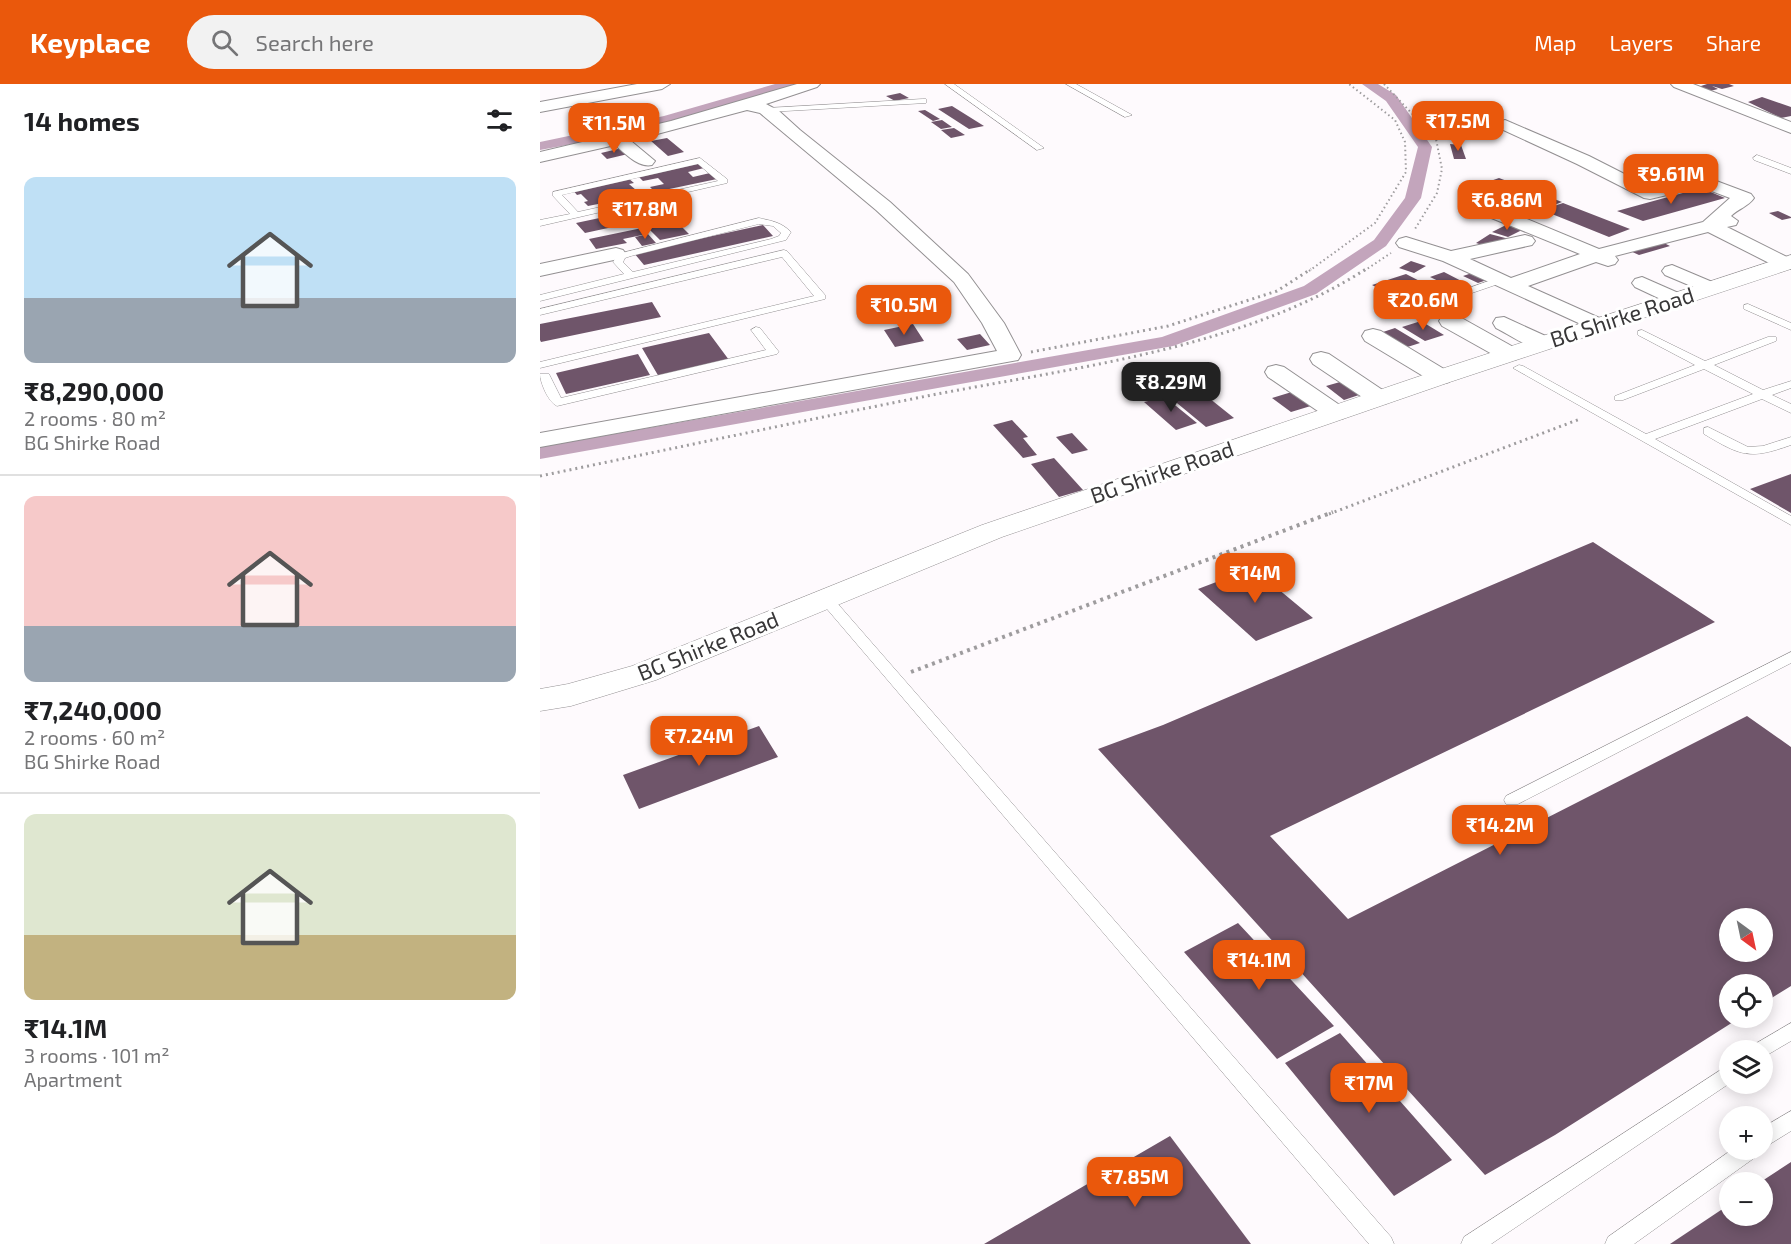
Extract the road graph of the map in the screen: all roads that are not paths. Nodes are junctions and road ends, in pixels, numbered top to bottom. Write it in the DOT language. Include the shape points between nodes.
graph roads {
  1 [pos="662,84"];
  2 [pos="812,84"];
  3 [pos="949,84"];
  4 [pos="1070,84"];
  5 [pos="1679,84"];
  6 [pos="923,101"];
  7 [pos="540,107"];
  8 [pos="758,108"];
  9 [pos="1128,115"];
  10 [pos="1505,124"];
  11 [pos="1791,128"];
  12 [pos="619,140"];
  13 [pos="1040,148"];
  14 [pos="540,157"];
  15 [pos="1757,158"];
  16 [pos="646,161"];
  17 [pos="1791,171"];
  18 [pos="1491,212"];
  19 [pos="576,215"];
  20 [pos="1753,216"];
  21 [pos="540,222"];
  22 [pos="1717,230"];
  23 [pos="1525,241"];
  24 [pos="1406,243"];
  25 [pos="616,254"];
  26 [pos="1450,257"];
  27 [pos="1607,260"];
  28 [pos="1789,263"];
  29 [pos="540,270"];
  30 [pos="1672,271"];
  31 [pos="630,275"];
  32 [pos="1642,282"];
  33 [pos="1512,287"];
  34 [pos="1710,288"];
  35 [pos="540,298"];
  36 [pos="1676,299"];
  37 [pos="1748,307"];
  38 [pos="540,312"];
  39 [pos="1398,315"];
  40 [pos="1504,323"];
  41 [pos="1596,325"];
  42 [pos="1791,327"];
  43 [pos="756,330"];
  44 [pos="1447,330"];
  45 [pos="1642,333"];
  46 [pos="1772,339"];
  47 [pos="1542,343"];
  48 [pos="1321,360"];
  49 [pos="1505,362"];
  50 [pos="540,365"];
  51 [pos="1704,365"];
  52 [pos="1276,372"];
  53 [pos="540,378"];
  54 [pos="1791,384"];
  55 [pos="1411,387"];
  56 [pos="1762,395"];
  57 [pos="1619,398"];
  58 [pos="1791,409"];
  59 [pos="1336,413"];
  60 [pos="1708,431"];
  61 [pos="1645,439"];
  62 [pos="540,440"];
  63 [pos="1791,441"];
  64 [pos="1791,521"];
  65 [pos="826,599"];
  66 [pos="1791,657"];
  67 [pos="540,700"];
  68 [pos="1512,800"];
  69 [pos="1791,1031"];
  70 [pos="1773,1043"];
  71 [pos="1719,1079"];
  72 [pos="1791,1120"];
  73 [pos="1773,1132"];
  74 [pos="1734,1160"];
  75 [pos="1383,1244"];
  76 [pos="1472,1244"];
  77 [pos="1616,1244"];
  1 -- 7 [label="street"];
  2 -- 8 [label="street"];
  3 -- 13 [label="lane"];
  4 -- 9 [label="lane"];
  5 -- 11 [label="street"];
  6 -- 8 [label="lane"];
  8 -- 12 [label="street"];
  8 -- 62 [label="street" via="883,206 961,278 993,323 1010,356"];
  10 -- 22 [label="street" via="1650,194 1703,182 1745,198 1731,205"];
  12 -- 14 [label="street"];
  12 -- 16 [label="street"];
  15 -- 17 [label="lane"];
  18 -- 27 [label="street"];
  19 -- 19 [label="lane" via="710,186 724,181 700,161 556,194"];
  19 -- 21 [label="lane"];
  20 -- 22 [label="street"];
  22 -- 27 [label="street"];
  22 -- 28 [label="street"];
  23 -- 26 [label="street"];
  24 -- 26 [label="street"];
  25 -- 29 [label="street"];
  26 -- 33 [label="street"];
  27 -- 33 [label="street"];
  28 -- 34 [label="street, BG Shirke Road"];
  30 -- 34 [label="street"];
  31 -- 31 [label="lane" via="774,241 786,232 776,224 759,221 621,256 618,262"];
  31 -- 35 [label="lane"];
  32 -- 36 [label="street"];
  33 -- 39 [label="lane"];
  33 -- 41 [label="street"];
  34 -- 36 [label="street, BG Shirke Road"];
  36 -- 41 [label="street, BG Shirke Road"];
  37 -- 42 [label="lane"];
  38 -- 50 [label="lane" via="784,253 821,297"];
  40 -- 47 [label="street"];
  41 -- 47 [label="street, BG Shirke Road"];
  43 -- 53 [label="lane" via="773,352 556,402 545,376"];
  44 -- 49 [label="street"];
  45 -- 51 [label="lane"];
  46 -- 51 [label="lane"];
  47 -- 49 [label="street, BG Shirke Road"];
  48 -- 55 [label="street"];
  49 -- 55 [label="street, BG Shirke Road"];
  49 -- 61 [label="lane"];
  51 -- 56 [label="lane"];
  51 -- 57 [label="lane"];
  52 -- 59 [label="street"];
  54 -- 56 [label="lane"];
  55 -- 55 [label="street" via="1363,348"];
  55 -- 59 [label="street, BG Shirke Road"];
  56 -- 58 [label="lane"];
  56 -- 61 [label="lane"];
  59 -- 65 [label="street, BG Shirke Road" via="992,531"];
  60 -- 63 [label="lane" via="1747,452 1760,452"];
  61 -- 64 [label="lane"];
  65 -- 67 [label="street, BG Shirke Road" via="644,673"];
  65 -- 75 [label="lane"];
  66 -- 68 [label="lane"];
  69 -- 70 [label="lane"];
  71 -- 76 [label="lane"];
  72 -- 73 [label="lane"];
  74 -- 77 [label="lane"];
}
